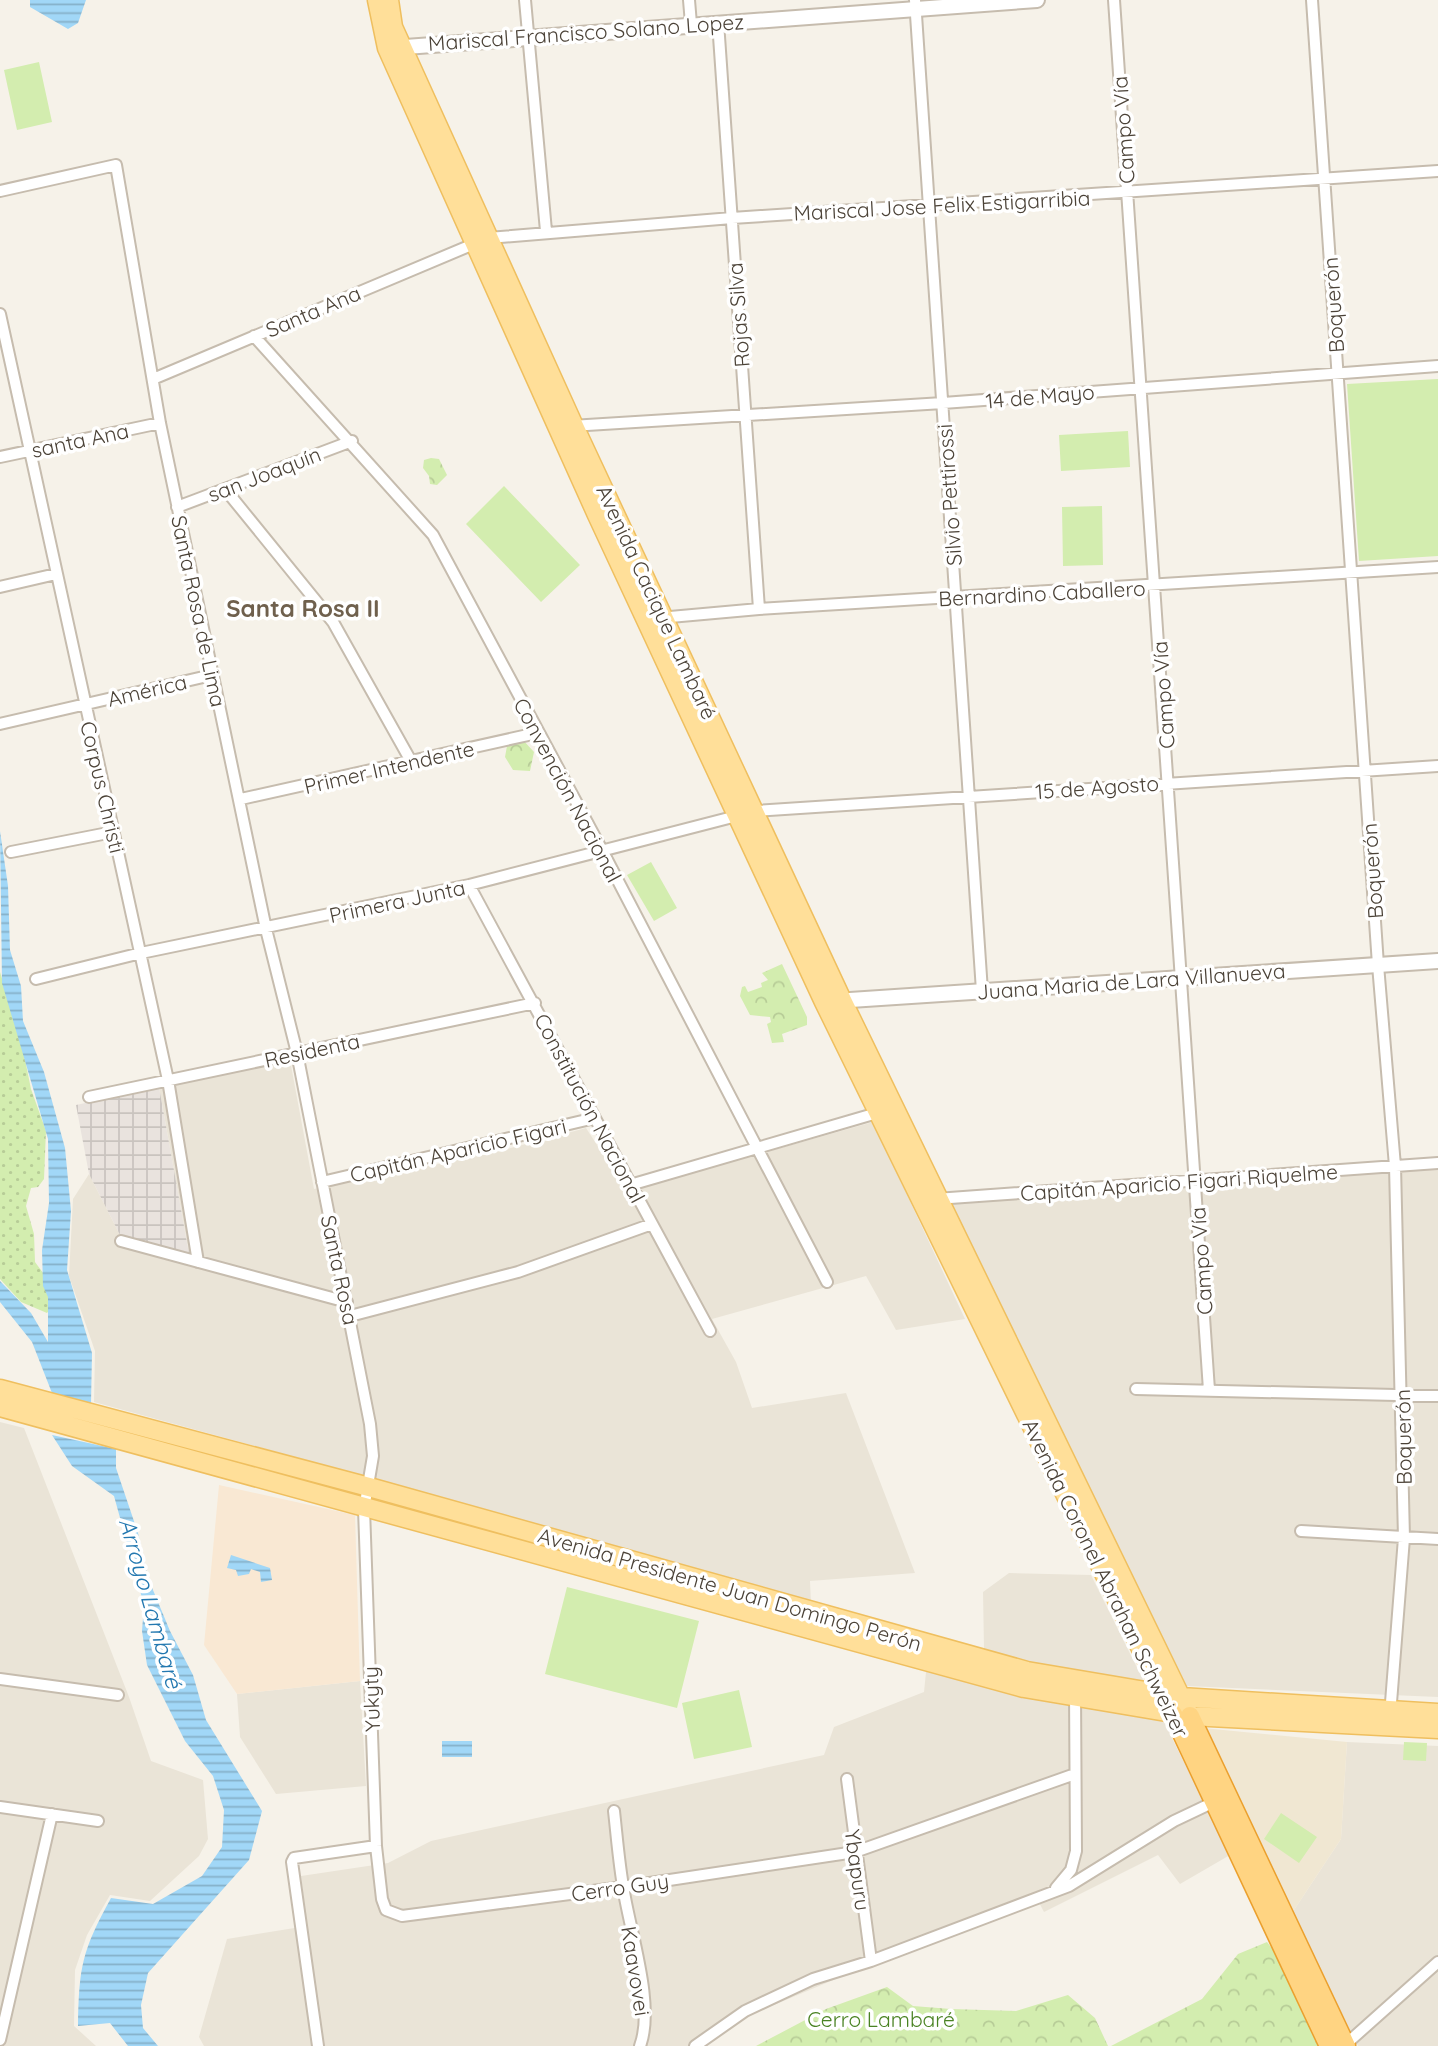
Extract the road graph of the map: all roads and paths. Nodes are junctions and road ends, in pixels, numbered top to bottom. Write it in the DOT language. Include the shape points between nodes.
graph roads {
  1 [pos="371,0"];
  2 [pos="389,0"];
  3 [pos="526,0"];
  4 [pos="689,0"];
  5 [pos="1037,0"];
  6 [pos="1114,0"];
  7 [pos="1312,0"];
  8 [pos="915,4"];
  9 [pos="377,9"];
  10 [pos="718,22"];
  11 [pos="691,24"];
  12 [pos="528,37"];
  13 [pos="394,48"];
  14 [pos="1438,171"];
  15 [pos="1325,178"];
  16 [pos="0,191"];
  17 [pos="1128,194"];
  18 [pos="929,205"];
  19 [pos="732,218"];
  20 [pos="545,231"];
  21 [pos="481,241"];
  22 [pos="0,314"];
  23 [pos="254,336"];
  24 [pos="1438,366"];
  25 [pos="1338,374"];
  26 [pos="153,379"];
  27 [pos="1141,387"];
  28 [pos="943,403"];
  29 [pos="745,415"];
  30 [pos="160,423"];
  31 [pos="566,427"];
  32 [pos="352,441"];
  33 [pos="31,451"];
  34 [pos="0,457"];
  35 [pos="225,489"];
  36 [pos="177,507"];
  37 [pos="1438,568"];
  38 [pos="56,574"];
  39 [pos="1352,574"];
  40 [pos="1155,586"];
  41 [pos="0,587"];
  42 [pos="957,598"];
  43 [pos="759,609"];
  44 [pos="665,617"];
  45 [pos="646,620"];
  46 [pos="212,675"];
  47 [pos="84,705"];
  48 [pos="0,724"];
  49 [pos="537,733"];
  50 [pos="412,764"];
  51 [pos="1438,766"];
  52 [pos="1365,771"];
  53 [pos="1168,782"];
  54 [pos="970,795"];
  55 [pos="241,799"];
  56 [pos="755,811"];
  57 [pos="736,815"];
  58 [pos="113,832"];
  59 [pos="10,852"];
  60 [pos="603,852"];
  61 [pos="469,885"];
  62 [pos="266,929"];
  63 [pos="141,953"];
  64 [pos="1438,961"];
  65 [pos="1378,965"];
  66 [pos="36,979"];
  67 [pos="1182,979"];
  68 [pos="982,991"];
  69 [pos="833,1001"];
  70 [pos="535,1003"];
  71 [pos="297,1053"];
  72 [pos="168,1080"];
  73 [pos="89,1097"];
  74 [pos="877,1113"];
  75 [pos="595,1118"];
  76 [pos="754,1147"];
  77 [pos="1438,1163"];
  78 [pos="1395,1166"];
  79 [pos="1196,1180"];
  80 [pos="322,1182"];
  81 [pos="630,1185"];
  82 [pos="928,1200"];
  83 [pos="652,1224"];
  84 [pos="121,1241"];
  85 [pos="198,1262"];
  86 [pos="827,1282"];
  87 [pos="347,1302"];
  88 [pos="350,1315"];
  89 [pos="710,1331"];
  90 [pos="0,1389"];
  91 [pos="1136,1390"];
  92 [pos="1209,1390"];
  93 [pos="1402,1394"];
  94 [pos="1438,1396"];
  95 [pos="0,1407"];
  96 [pos="369,1488"];
  97 [pos="364,1509"];
  98 [pos="1301,1531"];
  99 [pos="1404,1538"];
  100 [pos="1438,1539"];
  101 [pos="1140,1647"];
  102 [pos="920,1651"];
  103 [pos="0,1679"];
  104 [pos="1073,1679"];
  105 [pos="1125,1687"];
  106 [pos="118,1695"];
  107 [pos="1162,1695"];
  108 [pos="1075,1698"];
  109 [pos="1181,1709"];
  110 [pos="1393,1711"];
  111 [pos="1438,1713"];
  112 [pos="1367,1726"];
  113 [pos="1438,1729"];
  114 [pos="1075,1774"];
  115 [pos="848,1779"];
  116 [pos="1214,1802"];
  117 [pos="0,1807"];
  118 [pos="614,1811"];
  119 [pos="52,1814"];
  120 [pos="98,1821"];
  121 [pos="376,1846"];
  122 [pos="855,1852"];
  123 [pos="623,1888"];
  124 [pos="1056,1888"];
  125 [pos="386,1910"];
  126 [pos="871,1961"];
  127 [pos="1438,1962"];
  128 [pos="0,2040"];
  129 [pos="318,2046"];
  130 [pos="640,2046"];
  131 [pos="695,2046"];
  132 [pos="1328,2046"];
  133 [pos="1346,2046"];
  1 -- 9 [label="street"];
  2 -- 13 [label="main road, Avenida Cacique Lambaré"];
  3 -- 12 [label="street"];
  4 -- 11 [label="street"];
  5 -- 8 [label="street, Mariscal Francisco Solano Lopez"];
  6 -- 17 [label="street, Campo Vía"];
  7 -- 15 [label="street, Boquerón"];
  8 -- 10 [label="street, Mariscal Francisco Solano Lopez"];
  8 -- 18 [label="street, Silvio Pettirossi"];
  9 -- 13 [label="main road, Avenida Cacique Lambaré"];
  10 -- 11 [label="street, Mariscal Francisco Solano Lopez"];
  10 -- 19 [label="street, Rojas Silva"];
  11 -- 12 [label="street, Mariscal Francisco Solano Lopez"];
  12 -- 13 [label="street, Mariscal Francisco Solano Lopez"];
  12 -- 20 [label="street"];
  13 -- 21 [label="main road, Avenida Cacique Lambaré"];
  14 -- 15 [label="street, Mariscal Jose Felix Estigarribia"];
  15 -- 17 [label="street, Mariscal Jose Felix Estigarribia"];
  15 -- 25 [label="street, Boquerón"];
  16 -- 26 [label="street, Santa Rosa de Lima" via="116,165"];
  17 -- 18 [label="street, Mariscal Jose Felix Estigarribia"];
  17 -- 27 [label="street, Campo Vía"];
  18 -- 19 [label="street, Mariscal Jose Felix Estigarribia"];
  18 -- 28 [label="street, Silvio Pettirossi"];
  19 -- 20 [label="street, Mariscal Jose Felix Estigarribia"];
  19 -- 29 [label="street, Rojas Silva"];
  20 -- 21 [label="street, Mariscal Jose Felix Estigarribia"];
  21 -- 23 [label="street, Santa Ana"];
  21 -- 31 [label="main road, Avenida Cacique Lambaré"];
  22 -- 33 [label="street, Corpus Christi"];
  23 -- 26 [label="street, Santa Ana"];
  23 -- 32 [label="street, Convención Nacional"];
  24 -- 25 [label="street, 14 de Mayo"];
  25 -- 27 [label="street, 14 de Mayo"];
  25 -- 39 [label="street, Boquerón"];
  26 -- 30 [label="street, Santa Rosa de Lima"];
  27 -- 28 [label="street, 14 de Mayo"];
  27 -- 40 [label="street, Campo Vía"];
  28 -- 29 [label="street, 14 de Mayo"];
  28 -- 42 [label="street, Silvio Pettirossi"];
  29 -- 31 [label="street, 14 de Mayo"];
  29 -- 43 [label="street, Rojas Silva"];
  30 -- 33 [label="street, santa Ana"];
  30 -- 36 [label="street, Santa Rosa de Lima"];
  31 -- 44 [label="main road, Avenida Cacique Lambaré"];
  31 -- 45 [label="main road, Avenida Cacique Lambaré"];
  32 -- 35 [label="street, san Joaquín"];
  32 -- 49 [label="street, Convención Nacional" via="433,534"];
  33 -- 34 [label="street, santa Ana"];
  33 -- 38 [label="street, Corpus Christi"];
  35 -- 36 [label="street, san Joaquín"];
  35 -- 50 [label="street" via="333,622"];
  36 -- 46 [label="street, Santa Rosa de Lima"];
  37 -- 39 [label="street, Bernardino Caballero"];
  38 -- 41 [label="street"];
  38 -- 47 [label="street, Corpus Christi"];
  39 -- 40 [label="street, Bernardino Caballero"];
  39 -- 52 [label="street, Boquerón"];
  40 -- 42 [label="street, Bernardino Caballero"];
  40 -- 53 [label="street, Campo Vía"];
  42 -- 43 [label="street, Bernardino Caballero"];
  42 -- 54 [label="street, Silvio Pettirossi"];
  43 -- 44 [label="street, Bernardino Caballero"];
  44 -- 45 [label="street, Bernardino Caballero"];
  44 -- 56 [label="main road, Avenida Cacique Lambaré"];
  45 -- 57 [label="main road, Avenida Cacique Lambaré"];
  46 -- 47 [label="street, América"];
  46 -- 55 [label="street, Santa Rosa de Lima"];
  47 -- 48 [label="street, América"];
  47 -- 58 [label="street, Corpus Christi"];
  49 -- 50 [label="street, Primer Intendente"];
  49 -- 60 [label="street, Convención Nacional"];
  50 -- 55 [label="street, Primer Intendente"];
  51 -- 52 [label="street, 15 de Agosto"];
  52 -- 53 [label="street, 15 de Agosto"];
  52 -- 65 [label="street, Boquerón"];
  53 -- 54 [label="street, 15 de Agosto"];
  53 -- 67 [label="street, Campo Vía"];
  54 -- 56 [label="street, 15 de Agosto"];
  54 -- 68 [label="street, Silvio Pettirossi"];
  55 -- 62 [label="street, Santa Rosa de Lima"];
  56 -- 57 [label="street, Primera Junta"];
  56 -- 69 [label="main road, Avenida Cacique Lambaré"];
  57 -- 60 [label="street, Primera Junta"];
  57 -- 69 [label="main road, Avenida Cacique Lambaré"];
  58 -- 59 [label="street"];
  58 -- 63 [label="street, Corpus Christi"];
  60 -- 61 [label="street, Primera Junta"];
  60 -- 76 [label="street, Convención Nacional"];
  61 -- 62 [label="street, Primera Junta"];
  61 -- 70 [label="street, Constitución Nacional"];
  62 -- 63 [label="street, Primera Junta"];
  62 -- 71 [label="street, Santa Rosa de Lima"];
  63 -- 66 [label="street, Primera Junta"];
  63 -- 72 [label="street, Corpus Christi"];
  64 -- 65 [label="street, Juana Maria de Lara Villanueva"];
  65 -- 67 [label="street, Juana Maria de Lara Villanueva"];
  65 -- 78 [label="street, Boquerón"];
  67 -- 68 [label="street, Juana Maria de Lara Villanueva"];
  67 -- 79 [label="street, Campo Vía"];
  68 -- 69 [label="street, Juana Maria de Lara Villanueva"];
  69 -- 74 [label="main road, Avenida Cacique Lambaré"];
  69 -- 82 [label="main road, Avenida Cacique Lambaré"];
  70 -- 71 [label="street, Residenta"];
  70 -- 75 [label="street, Constitución Nacional"];
  71 -- 72 [label="street, Residenta"];
  71 -- 80 [label="street, Santa Rosa"];
  72 -- 73 [label="street, Residenta"];
  72 -- 85 [label="street, Corpus Christi"];
  74 -- 76 [label="street"];
  74 -- 82 [label="main road, Avenida Coronel Abrahan Schweizer"];
  75 -- 80 [label="street, Capitán Aparicio Figari"];
  75 -- 81 [label="street, Constitución Nacional"];
  76 -- 81 [label="street"];
  76 -- 86 [label="street, Convención Nacional"];
  77 -- 78 [label="street, Capitán Aparicio Figari Riquelme"];
  78 -- 79 [label="street, Capitán Aparicio Figari Riquelme"];
  78 -- 93 [label="street, Boquerón"];
  79 -- 82 [label="street, Capitán Aparicio Figari Riquelme"];
  79 -- 92 [label="street, Campo Vía"];
  80 -- 87 [label="street, Santa Rosa"];
  81 -- 83 [label="street, Constitución Nacional"];
  82 -- 101 [label="main road, Avenida Coronel Abrahan Schweizer"];
  82 -- 109 [label="main road, Avenida Coronel Abrahan Schweizer"];
  83 -- 88 [label="street" via="518,1272"];
  83 -- 89 [label="street, Constitución Nacional"];
  84 -- 85 [label="street"];
  85 -- 87 [label="street"];
  87 -- 88 [label="street, Santa Rosa"];
  88 -- 96 [label="street, Santa Rosa" via="370,1424"];
  90 -- 96 [label="main road, Avenida Presidente Juan Domingo Perón"];
  91 -- 92 [label="street"];
  92 -- 93 [label="street"];
  93 -- 94 [label="street"];
  93 -- 99 [label="street, Boquerón"];
  95 -- 97 [label="main road, Avenida Presidente Juan Domingo Perón"];
  96 -- 97 [label="street, Yukyty"];
  96 -- 102 [label="main road, Avenida Presidente Juan Domingo Perón"];
  97 -- 102 [label="main road, Avenida Presidente Juan Domingo Perón"];
  97 -- 121 [label="street, Yukyty"];
  98 -- 99 [label="street"];
  99 -- 100 [label="street"];
  99 -- 110 [label="street, Boquerón"];
  101 -- 105 [label="main road" via="1140,1673"];
  101 -- 107 [label="main road, Avenida Coronel Abrahan Schweizer"];
  102 -- 104 [label="main road, Avenida Presidente Juan Domingo Perón"];
  102 -- 108 [label="main road, Avenida Presidente Juan Domingo Perón" via="1024,1688"];
  103 -- 106 [label="street"];
  104 -- 105 [label="main road, Avenida Presidente Juan Domingo Perón"];
  104 -- 108 [label="street"];
  105 -- 107 [label="main road, Avenida Presidente Juan Domingo Perón"];
  107 -- 109 [label="main road, Avenida Coronel Abrahan Schweizer"];
  108 -- 109 [label="main road, Avenida Presidente Juan Domingo Perón"];
  108 -- 114 [label="street"];
  109 -- 110 [label="main road, Avenida Presidente Juan Domingo Perón"];
  109 -- 112 [label="main road, Avenida Presidente Juan Domingo Perón"];
  109 -- 116 [label="highway, Avenida Coronel Abrahan Schweizer"];
  109 -- 133 [label="highway, Avenida Coronel Abrahan Schweizer"];
  110 -- 111 [label="main road, Avenida Presidente Juan Domingo Perón"];
  110 -- 112 [label="street"];
  112 -- 113 [label="main road, Avenida Presidente Juan Domingo Perón"];
  114 -- 122 [label="street, Cerro Guy"];
  114 -- 124 [label="street" via="1076,1851 1071,1870"];
  115 -- 122 [label="street, Ybapuru"];
  116 -- 124 [label="street" via="1069,1885"];
  116 -- 132 [label="highway, Avenida Coronel Abrahan Schweizer"];
  117 -- 119 [label="street"];
  118 -- 123 [label="street, Kaavovei"];
  119 -- 120 [label="street"];
  119 -- 128 [label="street"];
  121 -- 125 [label="street, Yukyty"];
  121 -- 129 [label="street" via="294,1858 290,1867"];
  122 -- 123 [label="street, Cerro Guy"];
  122 -- 126 [label="street, Ybapuru"];
  123 -- 125 [label="street, Cerro Guy" via="402,1916"];
  123 -- 130 [label="street, Kaavovei" via="645,2010"];
  124 -- 126 [label="street"];
  126 -- 131 [label="street" via="813,1979 761,2003"];
  127 -- 133 [label="street"];
}
